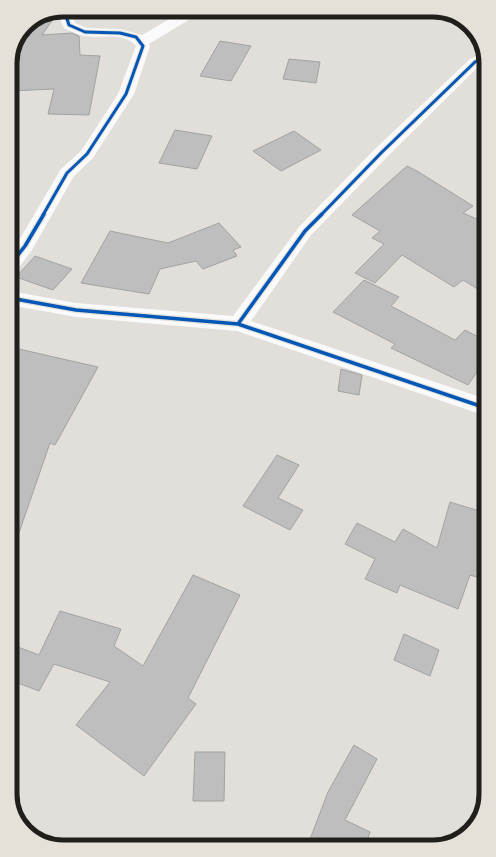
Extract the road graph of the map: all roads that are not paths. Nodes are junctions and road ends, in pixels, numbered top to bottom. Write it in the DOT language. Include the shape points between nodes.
graph roads {
  1 [pos="68,17"];
  2 [pos="183,17"];
  3 [pos="141,42"];
  4 [pos="479,59"];
  5 [pos="17,256"];
  6 [pos="17,299"];
  7 [pos="238,324"];
  8 [pos="479,406"];
  1 -- 3 [label="street" via="69,24 86,32 120,33 136,37"];
  2 -- 3 [label="street"];
  3 -- 5 [label="street" via="143,46 126,94 87,154 67,173"];
  4 -- 7 [label="street" via="305,231"];
  6 -- 7 [label="street" via="76,310"];
  7 -- 8 [label="street"];
}
